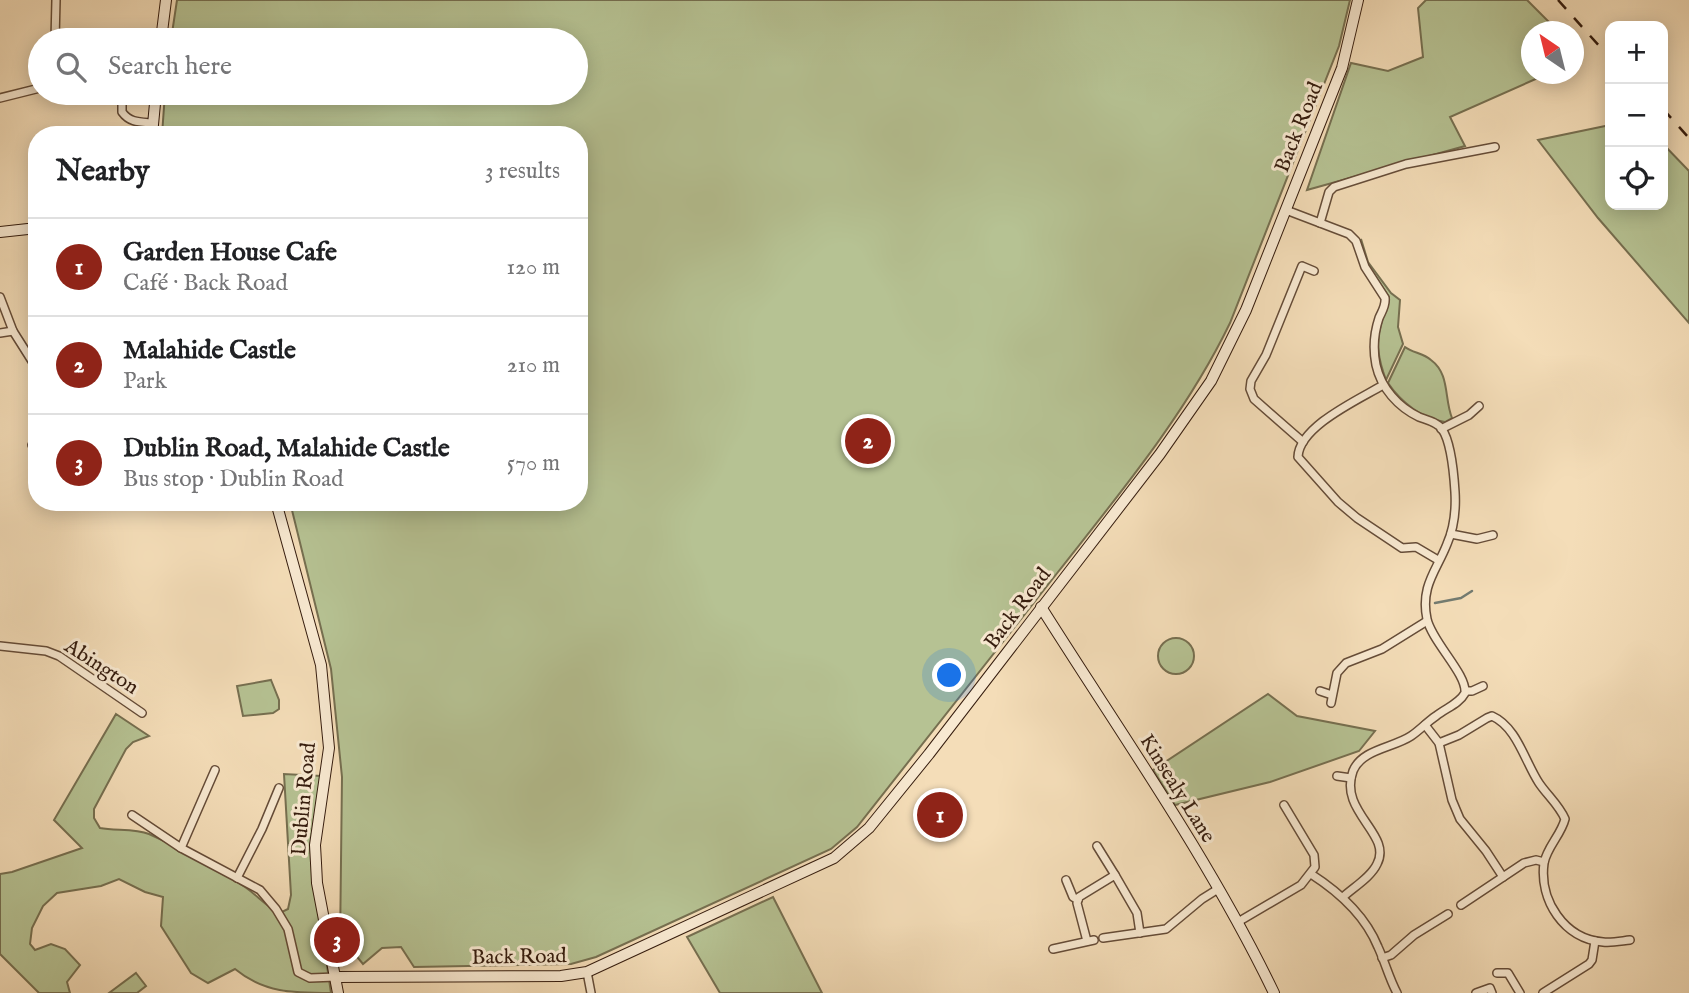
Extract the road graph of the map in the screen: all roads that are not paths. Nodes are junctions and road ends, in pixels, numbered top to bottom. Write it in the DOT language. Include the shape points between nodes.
graph roads {
  1 [pos="56,0"];
  2 [pos="166,0"];
  3 [pos="1358,0"];
  4 [pos="55,28"];
  5 [pos="162,28"];
  6 [pos="28,91"];
  7 [pos="0,98"];
  8 [pos="122,105"];
  9 [pos="155,105"];
  10 [pos="153,123"];
  11 [pos="153,126"];
  12 [pos="1495,147"];
  13 [pos="1286,209"];
  14 [pos="1320,223"];
  15 [pos="28,229"];
  16 [pos="0,232"];
  17 [pos="1314,271"];
  18 [pos="0,297"];
  19 [pos="13,331"];
  20 [pos="0,333"];
  21 [pos="28,355"];
  22 [pos="1383,385"];
  23 [pos="1479,406"];
  24 [pos="1441,429"];
  25 [pos="1303,442"];
  26 [pos="278,511"];
  27 [pos="1451,534"];
  28 [pos="1493,535"];
  29 [pos="1438,560"];
  30 [pos="1041,607"];
  31 [pos="1427,621"];
  32 [pos="0,646"];
  33 [pos="1483,686"];
  34 [pos="1320,691"];
  35 [pos="1466,691"];
  36 [pos="142,713"];
  37 [pos="1425,725"];
  38 [pos="1439,743"];
  39 [pos="215,770"];
  40 [pos="1337,776"];
  41 [pos="1351,778"];
  42 [pos="279,788"];
  43 [pos="1284,805"];
  44 [pos="132,815"];
  45 [pos="1097,846"];
  46 [pos="181,848"];
  47 [pos="1544,862"];
  48 [pos="1115,874"];
  49 [pos="1311,874"];
  50 [pos="1503,877"];
  51 [pos="237,878"];
  52 [pos="1066,880"];
  53 [pos="1218,889"];
  54 [pos="1343,897"];
  55 [pos="1078,900"];
  56 [pos="1461,905"];
  57 [pos="1448,914"];
  58 [pos="1237,922"];
  59 [pos="1140,933"];
  60 [pos="1095,939"];
  61 [pos="1630,940"];
  62 [pos="1595,941"];
  63 [pos="1053,949"];
  64 [pos="1382,958"];
  65 [pos="587,972"];
  66 [pos="1497,973"];
  67 [pos="336,977"];
  68 [pos="338,993"];
  69 [pos="591,993"];
  70 [pos="1274,993"];
  71 [pos="1397,993"];
  72 [pos="1476,993"];
  73 [pos="1493,993"];
  74 [pos="1520,993"];
  75 [pos="1544,993"];
  1 -- 4 [label="street"];
  2 -- 5 [label="street"];
  3 -- 13 [label="street, Back Road" via="1342,68"];
  6 -- 7 [label="street"];
  8 -- 10 [label="street" via="126,118"];
  9 -- 10 [label="street"];
  10 -- 11 [label="street"];
  12 -- 14 [label="street" via="1406,164 1334,187"];
  13 -- 14 [label="street"];
  13 -- 30 [label="street, Back Road" via="1246,310 1211,381"];
  14 -- 22 [label="street" via="1354,237 1365,267 1384,294 1386,303 1374,348"];
  15 -- 16 [label="street"];
  17 -- 25 [label="street" via="1302,266 1250,390 1254,399"];
  18 -- 19 [label="street"];
  19 -- 20 [label="street"];
  19 -- 21 [label="street"];
  22 -- 24 [label="street" via="1406,409"];
  22 -- 25 [label="street" via="1325,419"];
  23 -- 24 [label="street"];
  24 -- 27 [label="street" via="1447,439 1455,493"];
  25 -- 29 [label="street" via="1300,460 1343,507 1402,548 1416,547"];
  26 -- 67 [label="street, Dublin Road" via="321,664 329,748 315,845 317,883"];
  27 -- 28 [label="street" via="1477,540"];
  27 -- 29 [label="street"];
  29 -- 31 [label="street" via="1428,585"];
  30 -- 53 [label="street, Kinsealy Lane"];
  30 -- 65 [label="street, Back Road" via="929,754 852,845 834,858"];
  31 -- 34 [label="street" via="1381,649 1346,663 1337,673 1331,699"];
  31 -- 35 [label="street"];
  32 -- 36 [label="street, Abington" via="59,656"];
  33 -- 35 [label="street"];
  35 -- 37 [label="street" via="1460,701"];
  37 -- 38 [label="street"];
  37 -- 41 [label="street" via="1363,758"];
  38 -- 47 [label="street" via="1492,716 1503,723 1565,819"];
  38 -- 50 [label="street" via="1460,819"];
  39 -- 46 [label="street"];
  40 -- 41 [label="street"];
  41 -- 54 [label="street" via="1359,816 1381,849 1377,866"];
  42 -- 51 [label="street"];
  43 -- 49 [label="street" via="1317,862"];
  44 -- 46 [label="street"];
  45 -- 48 [label="street"];
  46 -- 51 [label="street"];
  47 -- 50 [label="street" via="1531,860"];
  47 -- 62 [label="street" via="1544,885 1553,911 1571,930"];
  48 -- 55 [label="street"];
  48 -- 59 [label="street" via="1137,913"];
  49 -- 54 [label="street"];
  49 -- 58 [label="street" via="1301,885"];
  50 -- 56 [label="street"];
  51 -- 67 [label="street" via="260,890 276,909 288,929 298,972 310,978"];
  52 -- 55 [label="street"];
  53 -- 58 [label="street, Kinsealy Lane"];
  53 -- 59 [label="street" via="1166,929"];
  54 -- 64 [label="street" via="1366,925"];
  55 -- 60 [label="street"];
  57 -- 64 [label="street"];
  58 -- 70 [label="street, Kinsealy Lane"];
  59 -- 60 [label="street"];
  60 -- 63 [label="street"];
  61 -- 62 [label="street"];
  62 -- 75 [label="street" via="1589,964"];
  64 -- 71 [label="street"];
  65 -- 67 [label="street, Back Road"];
  65 -- 69 [label="street"];
  66 -- 74 [label="street" via="1508,973"];
  67 -- 68 [label="street, Dublin Road"];
  72 -- 73 [label="street" via="1490,988"];
}
